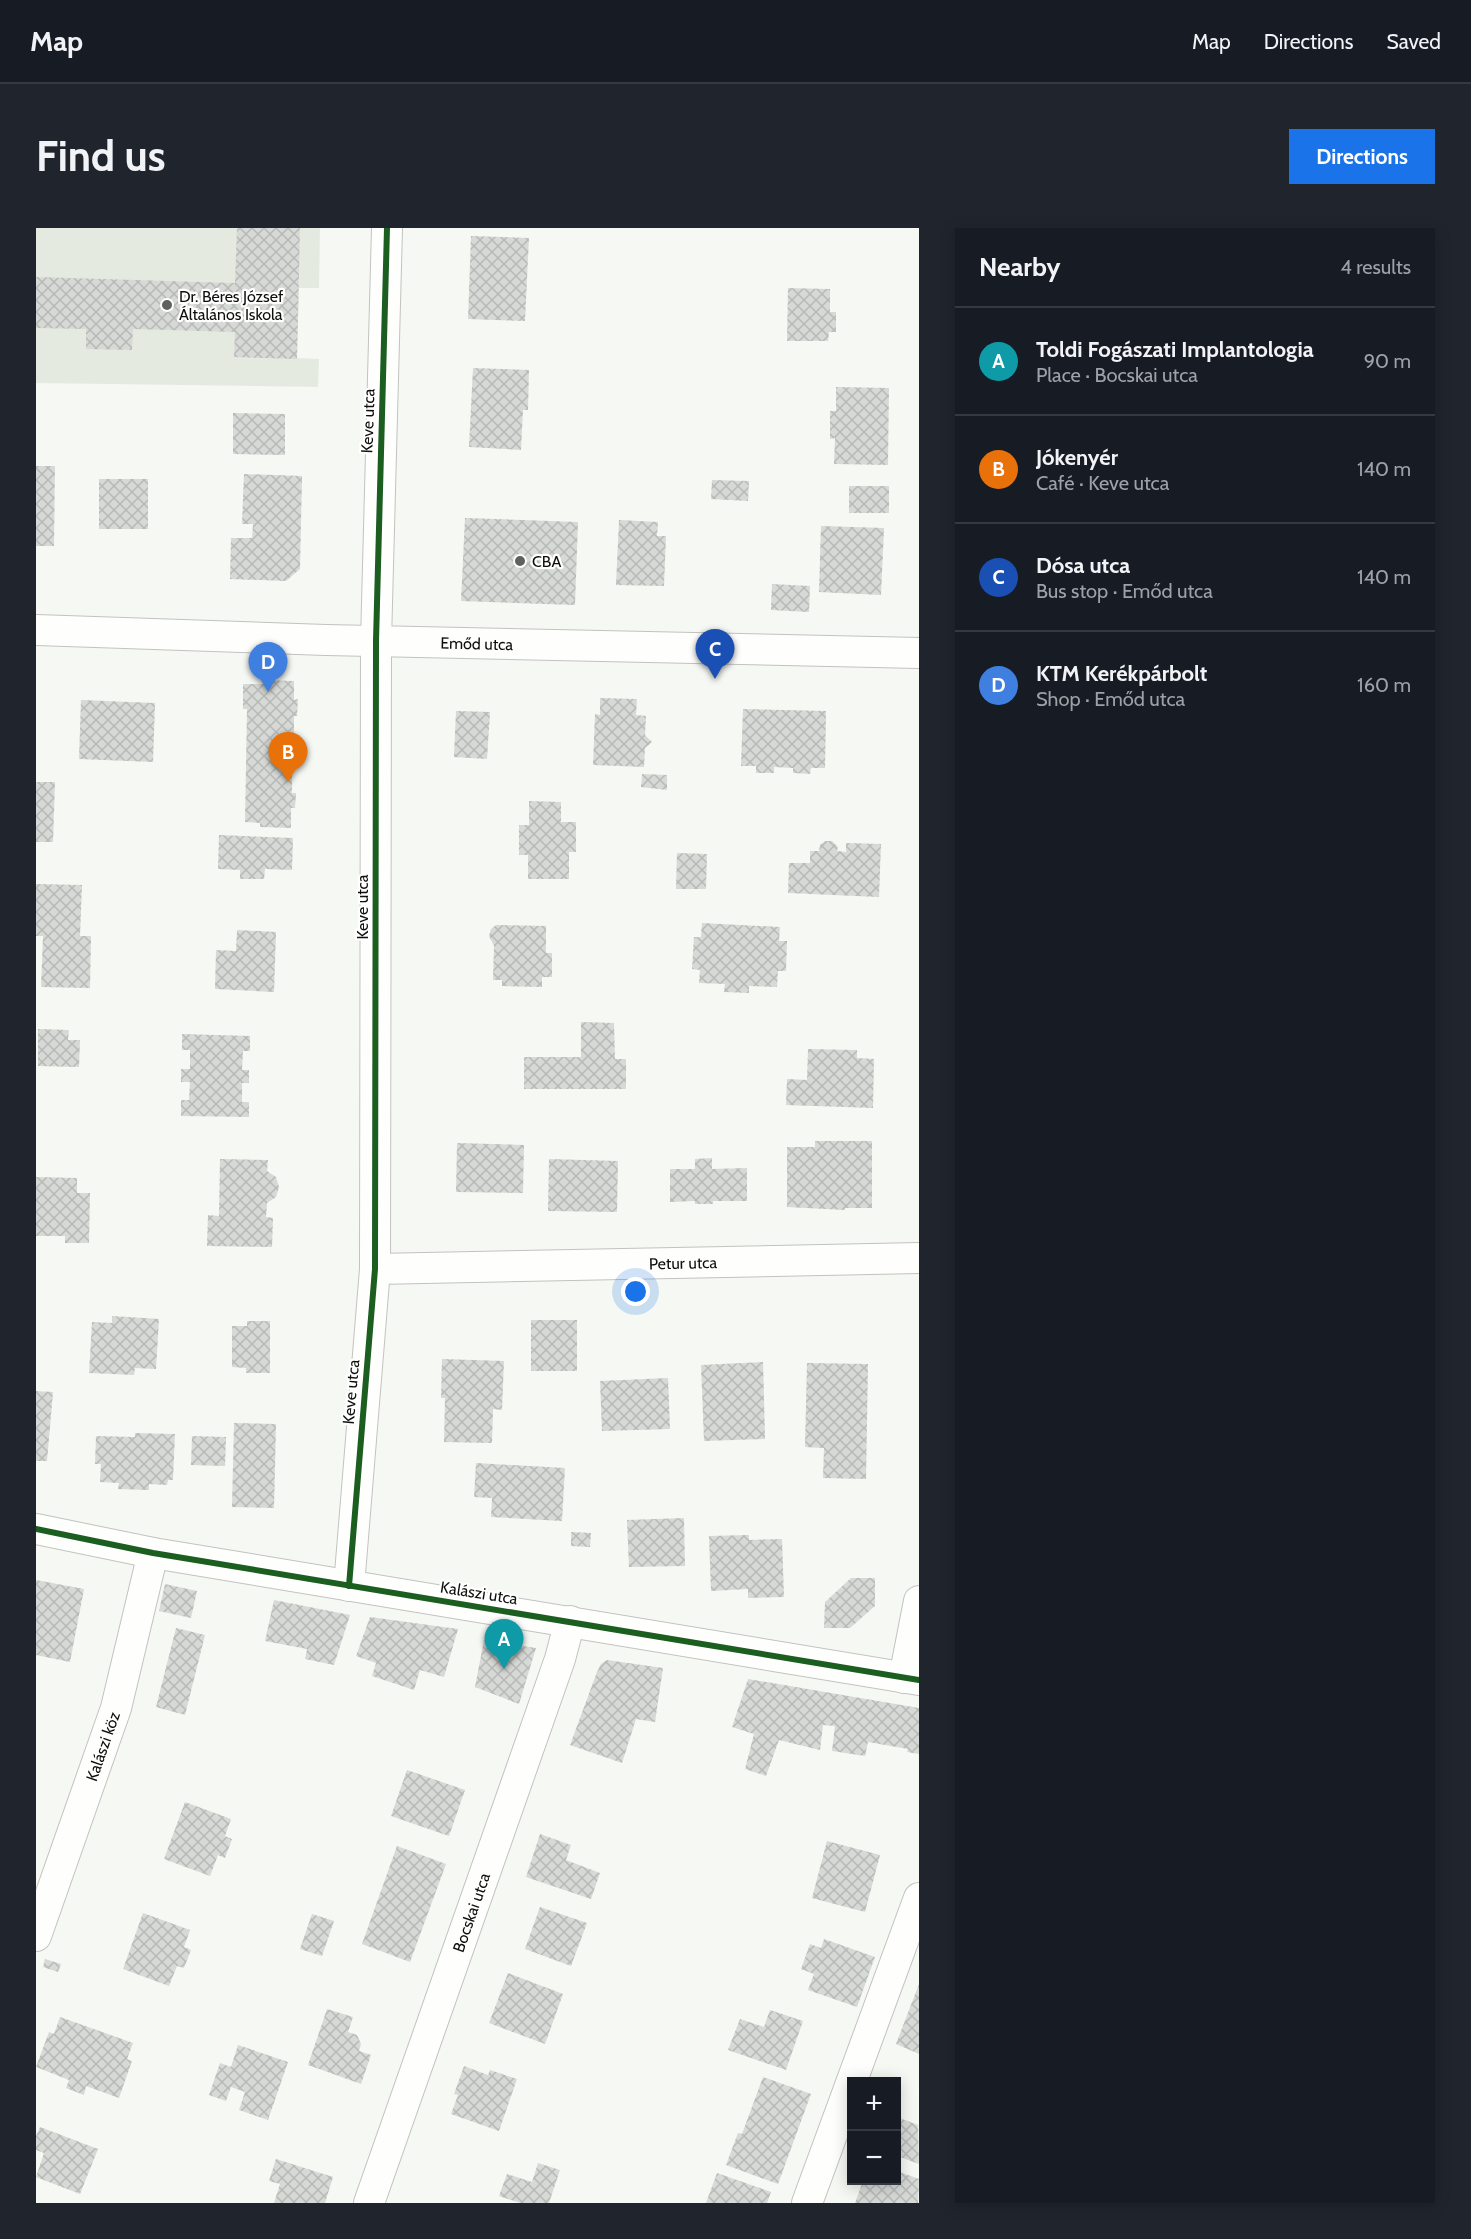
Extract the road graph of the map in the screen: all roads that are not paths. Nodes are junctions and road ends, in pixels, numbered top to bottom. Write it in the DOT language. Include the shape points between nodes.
graph roads {
  1 [pos="387,228"];
  2 [pos="36,630"];
  3 [pos="376,641"];
  4 [pos="919,653"];
  5 [pos="919,1258"];
  6 [pos="375,1269"];
  7 [pos="36,1529"];
  8 [pos="153,1553"];
  9 [pos="349,1586"];
  10 [pos="919,1601"];
  11 [pos="570,1622"];
  12 [pos="911,1679"];
  13 [pos="919,1898"];
  14 [pos="36,1936"];
  15 [pos="369,2203"];
  16 [pos="807,2203"];
  1 -- 3 [label="street, Keve utca"];
  2 -- 3 [label="street, Emőd utca"];
  3 -- 4 [label="street, Emőd utca"];
  3 -- 6 [label="street, Keve utca"];
  5 -- 6 [label="street, Petur utca"];
  6 -- 9 [label="street, Keve utca"];
  7 -- 8 [label="street, Kalászi utca"];
  8 -- 9 [label="street, Kalászi utca"];
  8 -- 14 [label="street, Kalászi köz" via="116,1708"];
  9 -- 11 [label="street, Kalászi utca"];
  10 -- 12 [label="street"];
  11 -- 12 [label="street, Kalászi utca"];
  11 -- 15 [label="street, Bocskai utca"];
  13 -- 16 [label="street"];
}
